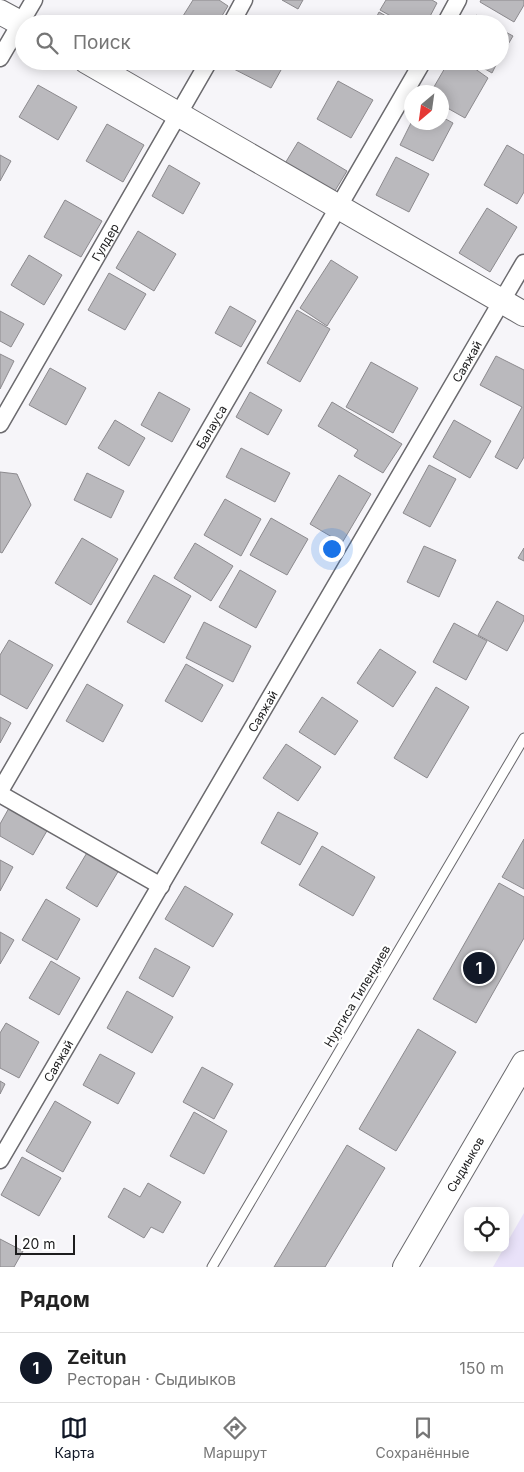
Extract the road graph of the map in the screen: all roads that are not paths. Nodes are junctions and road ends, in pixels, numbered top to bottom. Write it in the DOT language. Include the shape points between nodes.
graph roads {
  1 [pos="34,0"];
  2 [pos="244,0"];
  3 [pos="458,0"];
  4 [pos="0,12"];
  5 [pos="26,15"];
  6 [pos="236,15"];
  7 [pos="449,15"];
  8 [pos="15,20"];
  9 [pos="15,35"];
  10 [pos="0,58"];
  11 [pos="102,70"];
  12 [pos="204,70"];
  13 [pos="418,70"];
  14 [pos="179,114"];
  15 [pos="338,206"];
  16 [pos="524,263"];
  17 [pos="502,301"];
  18 [pos="524,314"];
  19 [pos="0,424"];
  20 [pos="524,738"];
  21 [pos="0,792"];
  22 [pos="161,886"];
  23 [pos="524,1063"];
  24 [pos="0,1160"];
  25 [pos="212,1267"];
  26 [pos="405,1267"];
  1 -- 5 [label="street"];
  2 -- 6 [label="street"];
  3 -- 7 [label="street"];
  4 -- 8 [label="street"];
  9 -- 10 [label="street"];
  11 -- 14 [label="street"];
  12 -- 14 [label="street, Гулдер"];
  13 -- 15 [label="street, Балауса"];
  14 -- 15 [label="street"];
  14 -- 19 [label="street, Гулдер"];
  15 -- 17 [label="street"];
  15 -- 21 [label="street, Балауса"];
  16 -- 17 [label="street, Саяжай"];
  17 -- 18 [label="street"];
  17 -- 22 [label="street, Саяжай"];
  20 -- 25 [label="lane, Нургиса Тилендиев"];
  21 -- 22 [label="street"];
  22 -- 24 [label="street, Саяжай"];
  23 -- 26 [label="street, Сыдиыков"];
}
